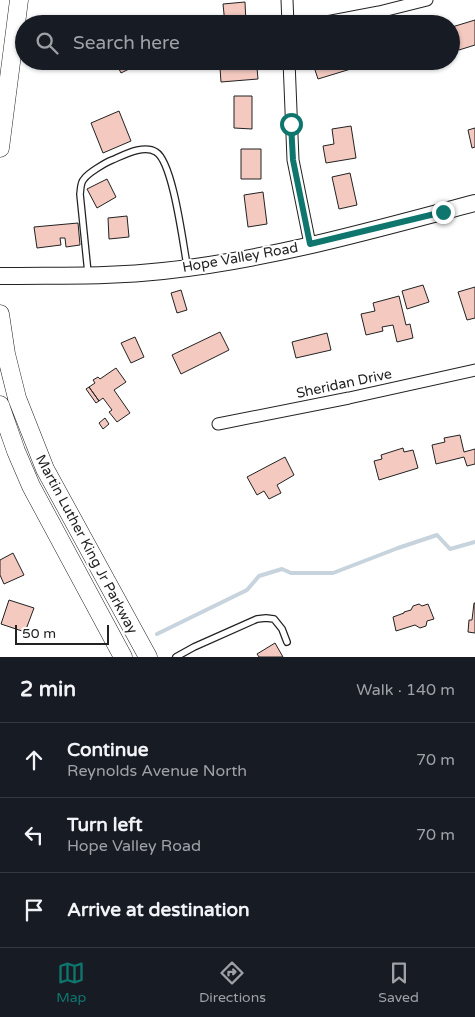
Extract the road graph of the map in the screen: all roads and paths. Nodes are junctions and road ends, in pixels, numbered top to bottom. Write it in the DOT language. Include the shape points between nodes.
graph roads {
  1 [pos="19,0"];
  2 [pos="287,0"];
  3 [pos="427,0"];
  4 [pos="17,15"];
  5 [pos="288,15"];
  6 [pos="363,15"];
  7 [pos="15,31"];
  8 [pos="289,70"];
  9 [pos="0,148"];
  10 [pos="475,203"];
  11 [pos="310,244"];
  12 [pos="187,267"];
  13 [pos="0,276"];
  14 [pos="88,276"];
  15 [pos="0,314"];
  16 [pos="475,370"];
  17 [pos="0,405"];
  18 [pos="218,424"];
  19 [pos="287,642"];
  20 [pos="123,657"];
  21 [pos="148,657"];
  22 [pos="176,657"];
  1 -- 4 [label="main road"];
  2 -- 5 [label="street"];
  3 -- 6 [label="street"];
  7 -- 9 [label="main road"];
  8 -- 11 [label="street" via="293,160"];
  10 -- 11 [label="main road, Hope Valley Road"];
  11 -- 12 [label="main road, Hope Valley Road"];
  12 -- 14 [label="main road, Hope Valley Road"];
  12 -- 14 [label="lane" via="171,180 161,156 145,148 110,161 84,178 81,184"];
  13 -- 14 [label="main road, Hope Valley Road"];
  15 -- 21 [label="main road, Martin Luther King Jr Parkway" via="17,398 45,469"];
  16 -- 18 [label="street, Sheridan Drive"];
  17 -- 20 [label="main road, Martin Luther King Jr Parkway" via="30,486"];
  19 -- 22 [label="lane" via="274,619 266,618 248,623"];
}
